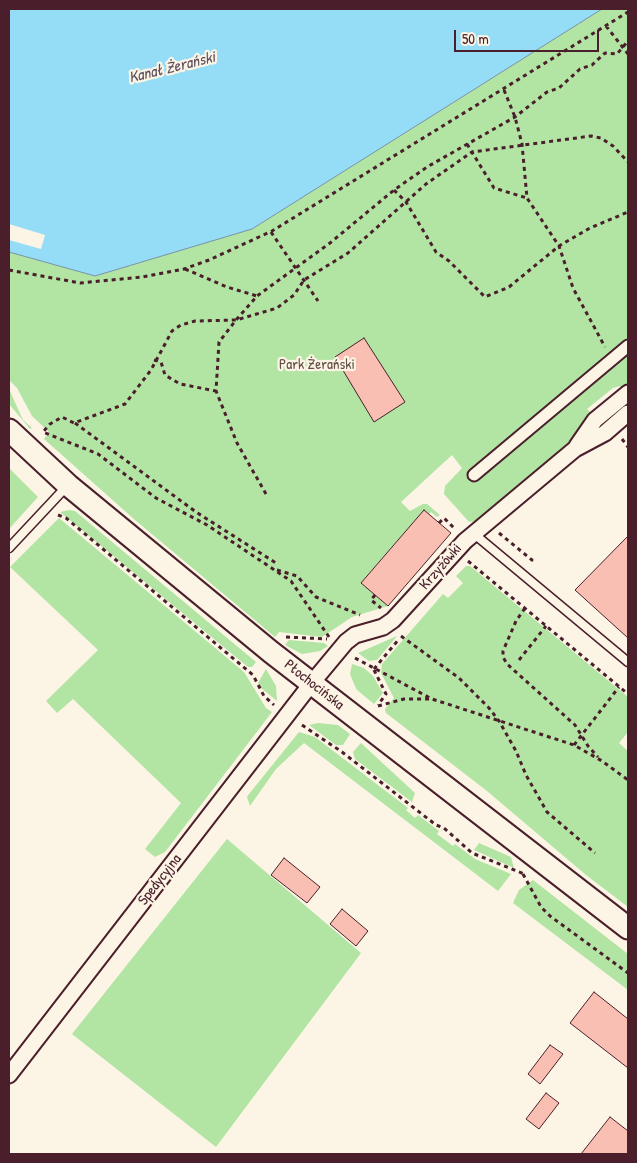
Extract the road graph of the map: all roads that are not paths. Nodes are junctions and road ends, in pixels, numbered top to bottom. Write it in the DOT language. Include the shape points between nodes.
graph roads {
  1 [pos="628,346"];
  2 [pos="628,393"];
  3 [pos="628,413"];
  4 [pos="9,430"];
  5 [pos="575,449"];
  6 [pos="474,475"];
  7 [pos="68,485"];
  8 [pos="473,534"];
  9 [pos="9,548"];
  10 [pos="628,662"];
  11 [pos="311,684"];
  12 [pos="628,928"];
  13 [pos="9,1075"];
  1 -- 6 [label="street"];
  2 -- 5 [label="street" via="595,420"];
  3 -- 5 [label="street" via="604,433"];
  4 -- 7 [label="main road, Płochocińska"];
  5 -- 8 [label="street, Krzyżówki"];
  7 -- 9 [label="lane"];
  7 -- 11 [label="main road, Płochocińska"];
  8 -- 10 [label="lane"];
  8 -- 11 [label="street, Krzyżówki" via="403,611 384,627 364,631 350,639"];
  11 -- 12 [label="main road, Płochocińska"];
  11 -- 13 [label="street, Spedycyjna"];
}
